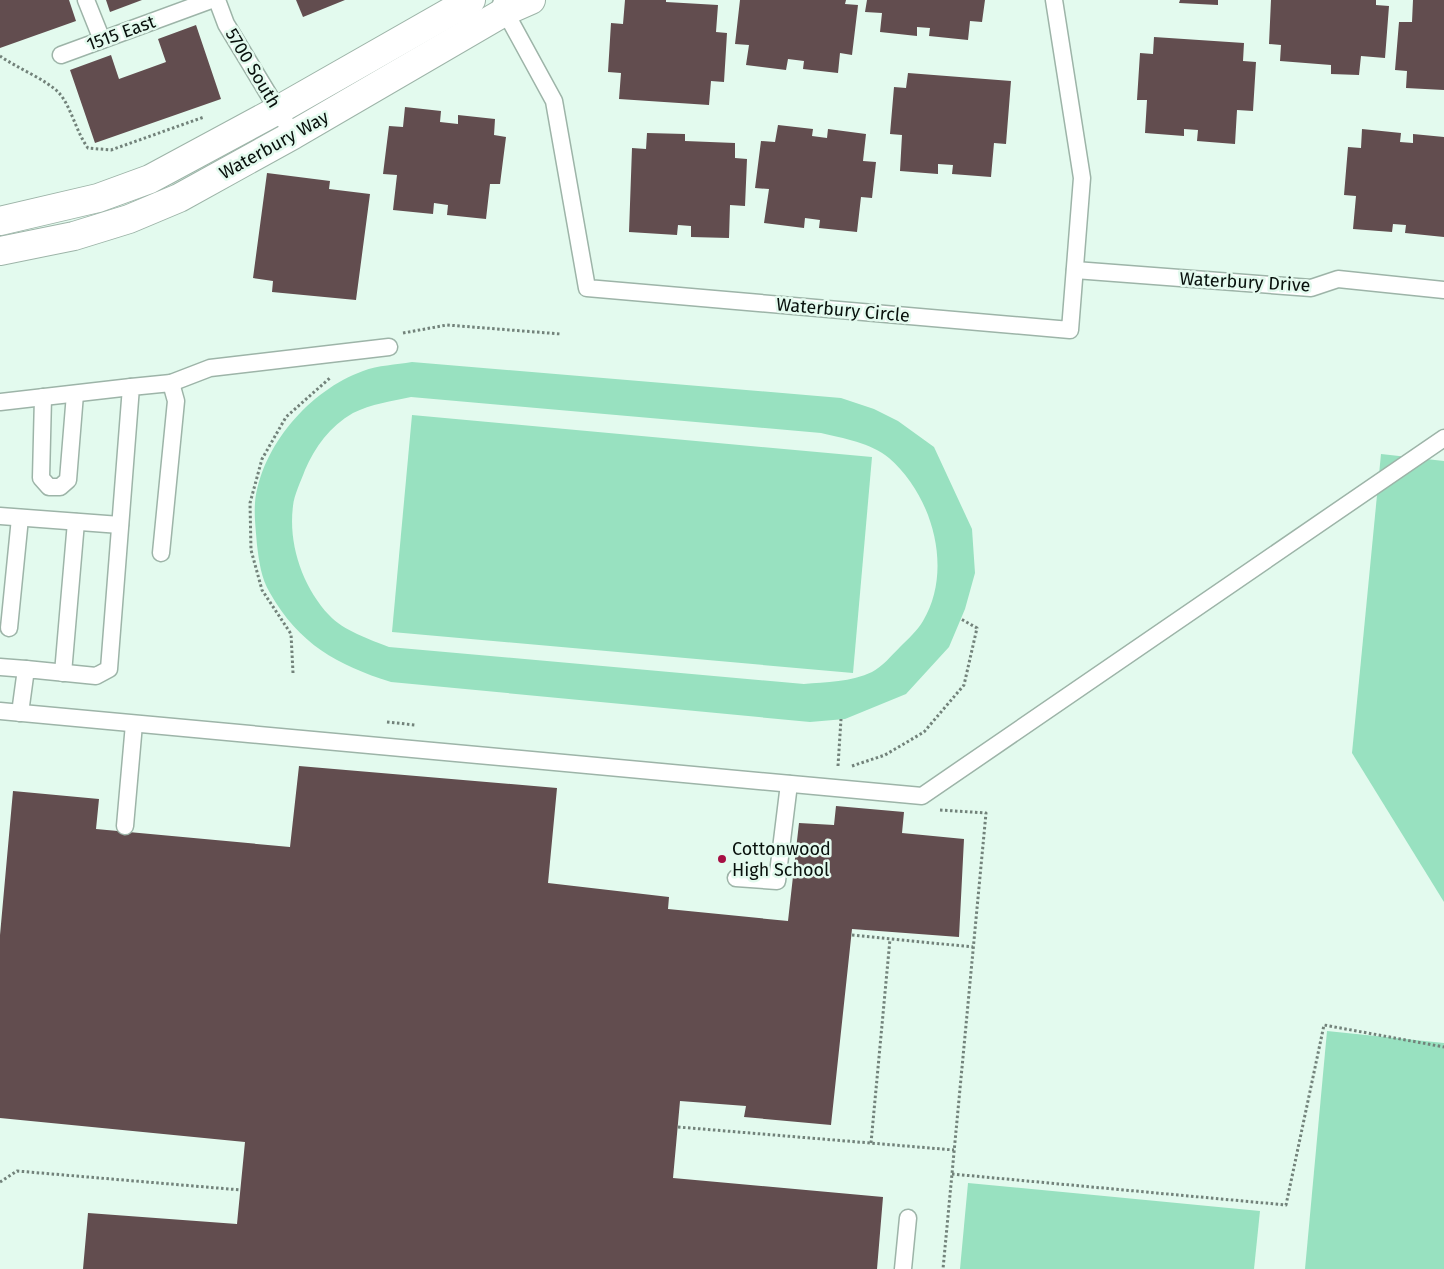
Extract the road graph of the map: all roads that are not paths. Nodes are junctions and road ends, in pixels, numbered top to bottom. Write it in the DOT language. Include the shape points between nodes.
graph roads {
  1 [pos="86,0"];
  2 [pos="210,0"];
  3 [pos="216,0"];
  4 [pos="471,0"];
  5 [pos="531,0"];
  6 [pos="1054,0"];
  7 [pos="503,6"];
  8 [pos="102,40"];
  9 [pos="61,55"];
  10 [pos="278,110"];
  11 [pos="293,135"];
  12 [pos="0,221"];
  13 [pos="0,251"];
  14 [pos="1075,270"];
  15 [pos="1444,290"];
  16 [pos="389,347"];
  17 [pos="171,383"];
  18 [pos="131,387"];
  19 [pos="75,394"];
  20 [pos="43,397"];
  21 [pos="0,402"];
  22 [pos="1444,438"];
  23 [pos="0,516"];
  24 [pos="20,518"];
  25 [pos="76,522"];
  26 [pos="120,525"];
  27 [pos="161,553"];
  28 [pos="9,628"];
  29 [pos="0,667"];
  30 [pos="26,669"];
  31 [pos="63,673"];
  32 [pos="0,712"];
  33 [pos="20,713"];
  34 [pos="134,724"];
  35 [pos="789,784"];
  36 [pos="125,826"];
  37 [pos="736,878"];
  38 [pos="908,1218"];
  39 [pos="904,1269"];
  1 -- 8 [label="lane"];
  2 -- 8 [label="lane, 1515 East"];
  3 -- 10 [label="lane, 5700 South" via="226,24"];
  4 -- 10 [label="street, Waterbury Way"];
  5 -- 7 [label="street, Waterbury Way"];
  6 -- 14 [label="lane, Waterbury Circle" via="1082,178"];
  7 -- 11 [label="street, Waterbury Way"];
  7 -- 14 [label="lane, Waterbury Circle" via="554,101 587,288 1070,330"];
  8 -- 9 [label="lane, 1515 East"];
  10 -- 11 [label="lane, 5700 South"];
  10 -- 12 [label="street, Waterbury Way" via="176,167 133,186 72,206"];
  11 -- 13 [label="street, Waterbury Way" via="154,210 74,236"];
  14 -- 15 [label="lane, Waterbury Drive" via="1311,288 1338,280"];
  16 -- 17 [label="lane" via="210,368"];
  17 -- 18 [label="lane"];
  17 -- 27 [label="lane" via="176,401"];
  18 -- 19 [label="lane"];
  18 -- 26 [label="lane"];
  19 -- 20 [label="lane"];
  19 -- 20 [label="lane" via="68,480 60,488 49,488 41,478"];
  20 -- 21 [label="lane"];
  22 -- 35 [label="lane" via="922,796"];
  23 -- 24 [label="lane"];
  24 -- 25 [label="lane"];
  24 -- 28 [label="lane"];
  25 -- 26 [label="lane"];
  25 -- 31 [label="lane"];
  26 -- 31 [label="lane" via="109,668 96,676"];
  29 -- 30 [label="lane"];
  30 -- 31 [label="lane"];
  30 -- 33 [label="lane"];
  32 -- 33 [label="lane"];
  33 -- 34 [label="lane"];
  34 -- 35 [label="lane"];
  34 -- 36 [label="lane"];
  35 -- 37 [label="lane" via="778,880"];
  38 -- 39 [label="lane"];
}
